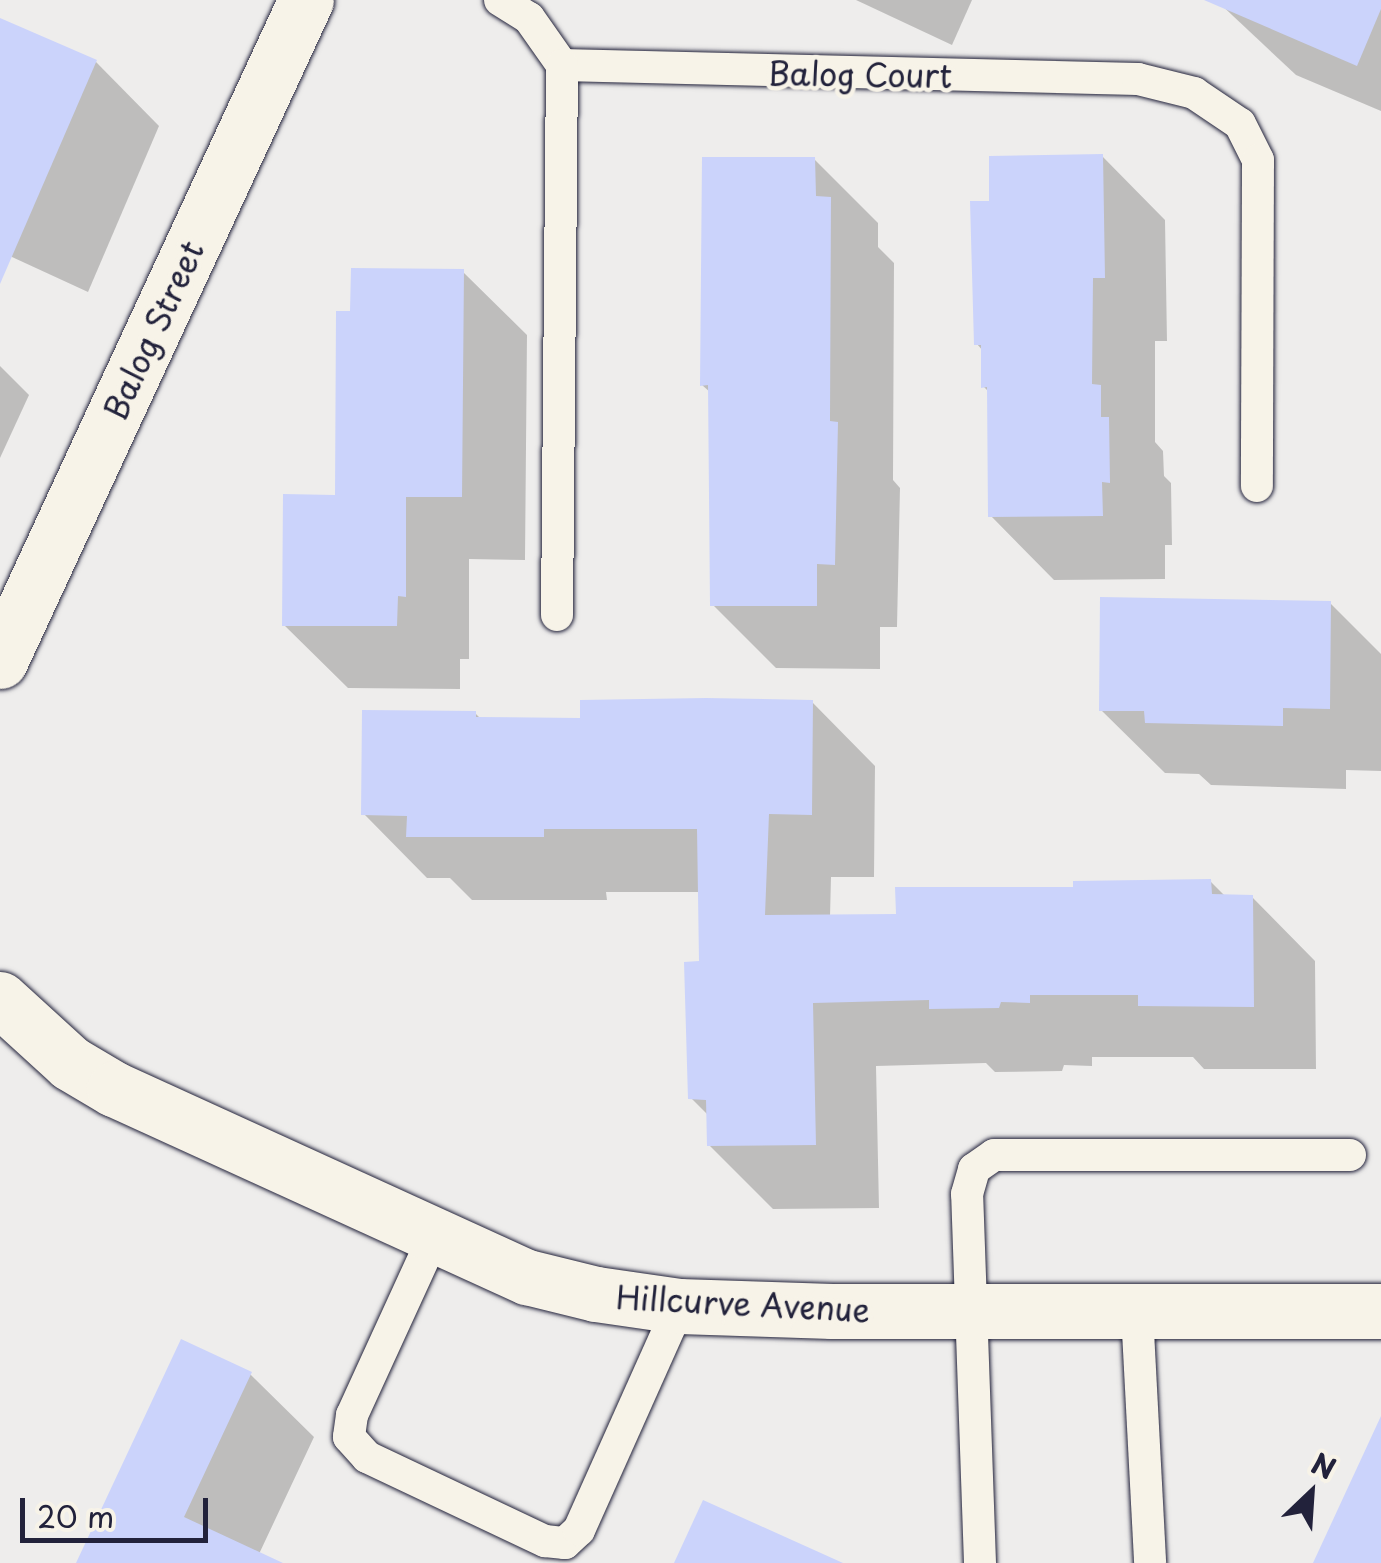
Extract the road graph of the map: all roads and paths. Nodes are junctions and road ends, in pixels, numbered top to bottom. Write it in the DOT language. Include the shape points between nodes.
graph roads {
  1 [pos="306,0"];
  2 [pos="500,0"];
  3 [pos="562,65"];
  4 [pos="1257,486"];
  5 [pos="557,615"];
  6 [pos="0,661"];
  7 [pos="0,999"];
  8 [pos="1350,1155"];
  9 [pos="434,1236"];
  10 [pos="679,1306"];
  11 [pos="1381,1310"];
  12 [pos="970,1312"];
  13 [pos="1137,1312"];
  14 [pos="980,1563"];
  15 [pos="1150,1563"];
  1 -- 6 [label="street, Balog Street"];
  2 -- 3 [label="lane" via="529,18"];
  3 -- 4 [label="lane, Balog Court" via="1138,79 1194,93 1240,124 1258,160"];
  3 -- 5 [label="lane"];
  7 -- 9 [label="street, Hillcurve Avenue" via="70,1063 114,1089"];
  8 -- 12 [label="lane" via="994,1155 974,1169 967,1194"];
  9 -- 10 [label="street, Hillcurve Avenue" via="527,1277"];
  9 -- 10 [label="lane" via="352,1415 349,1437 367,1456 545,1541 565,1543 579,1530"];
  10 -- 12 [label="street, Hillcurve Avenue"];
  11 -- 13 [label="street, Hillcurve Avenue"];
  12 -- 13 [label="street, Hillcurve Avenue"];
  12 -- 14 [label="lane"];
  13 -- 15 [label="lane"];
}
